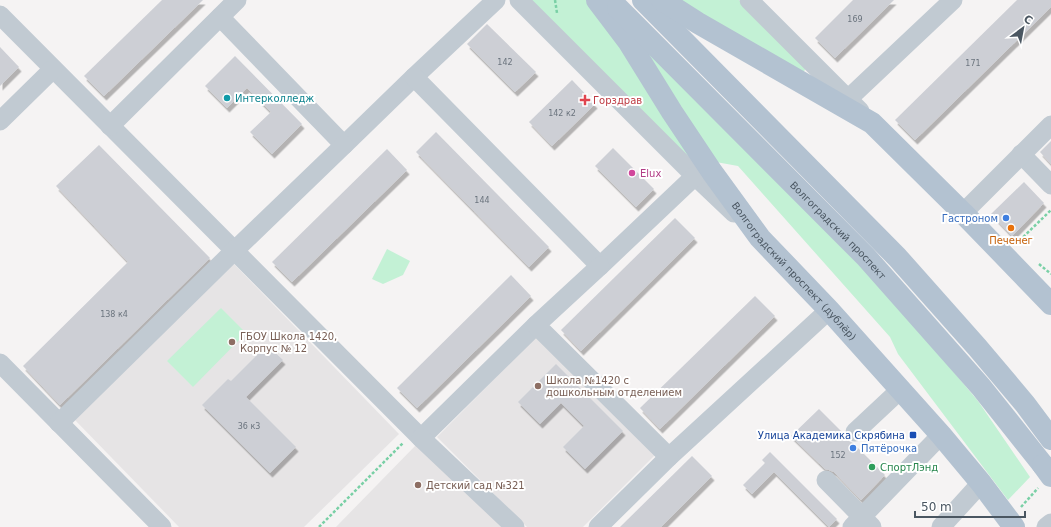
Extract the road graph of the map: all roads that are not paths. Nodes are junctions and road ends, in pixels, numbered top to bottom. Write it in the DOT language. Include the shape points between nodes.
graph roads {
  1 [pos="237,0"];
  2 [pos="496,0"];
  3 [pos="519,0"];
  4 [pos="597,0"];
  5 [pos="610,0"];
  6 [pos="643,0"];
  7 [pos="662,0"];
  8 [pos="749,0"];
  9 [pos="953,0"];
  10 [pos="0,15"];
  11 [pos="220,17"];
  12 [pos="53,69"];
  13 [pos="414,77"];
  14 [pos="848,99"];
  15 [pos="0,121"];
  16 [pos="872,123"];
  17 [pos="1051,125"];
  18 [pos="110,126"];
  19 [pos="344,145"];
  20 [pos="1021,154"];
  21 [pos="695,176"];
  22 [pos="1051,185"];
  23 [pos="963,213"];
  24 [pos="760,238"];
  25 [pos="234,251"];
  26 [pos="600,266"];
  27 [pos="1051,304"];
  28 [pos="829,310"];
  29 [pos="536,325"];
  30 [pos="0,363"];
  31 [pos="901,389"];
  32 [pos="59,424"];
  33 [pos="855,432"];
  34 [pos="941,434"];
  35 [pos="418,435"];
  36 [pos="1051,439"];
  37 [pos="669,457"];
  38 [pos="1045,475"];
  39 [pos="826,480"];
  40 [pos="981,483"];
  41 [pos="862,523"];
  42 [pos="1012,523"];
  43 [pos="1051,523"];
  44 [pos="162,527"];
  45 [pos="515,527"];
  46 [pos="598,527"];
  47 [pos="940,527"];
  48 [pos="1046,527"];
  1 -- 11 [label="street"];
  2 -- 13 [label="street"];
  3 -- 21 [label="street, Волгоградский проспект (дублёр)"];
  4 -- 24 [label="main road" via="628,41 712,172"];
  5 -- 38 [label="main road, Волгоградский проспект" via="866,257 981,387"];
  6 -- 36 [label="main road" via="897,257 977,347"];
  7 -- 16 [label="main road"];
  8 -- 14 [label="street"];
  9 -- 14 [label="street"];
  10 -- 12 [label="street"];
  11 -- 18 [label="street"];
  11 -- 19 [label="street"];
  12 -- 15 [label="street"];
  12 -- 18 [label="street"];
  13 -- 19 [label="street"];
  13 -- 26 [label="street"];
  14 -- 16 [label="street"];
  16 -- 23 [label="main road"];
  17 -- 20 [label="street"];
  18 -- 25 [label="street"];
  19 -- 25 [label="street"];
  20 -- 22 [label="street"];
  20 -- 23 [label="street"];
  21 -- 24 [label="street, Волгоградский проспект (дублёр)"];
  21 -- 26 [label="street"];
  23 -- 27 [label="main road"];
  24 -- 28 [label="main road, Волгоградский проспект (дублёр)"];
  25 -- 32 [label="street"];
  25 -- 35 [label="street"];
  26 -- 29 [label="street"];
  28 -- 31 [label="main road, Волгоградский проспект (дублёр)"];
  28 -- 37 [label="street"];
  29 -- 35 [label="street"];
  29 -- 37 [label="street"];
  30 -- 32 [label="street"];
  31 -- 33 [label="street"];
  31 -- 34 [label="main road, Волгоградский проспект (дублёр)"];
  32 -- 44 [label="street"];
  34 -- 40 [label="main road, Волгоградский проспект (дублёр)"];
  34 -- 41 [label="street"];
  35 -- 45 [label="street"];
  37 -- 46 [label="street"];
  39 -- 41 [label="street"];
  40 -- 42 [label="main road, Волгоградский проспект (дублёр)"];
  40 -- 47 [label="street"];
  43 -- 48 [label="street"];
}
